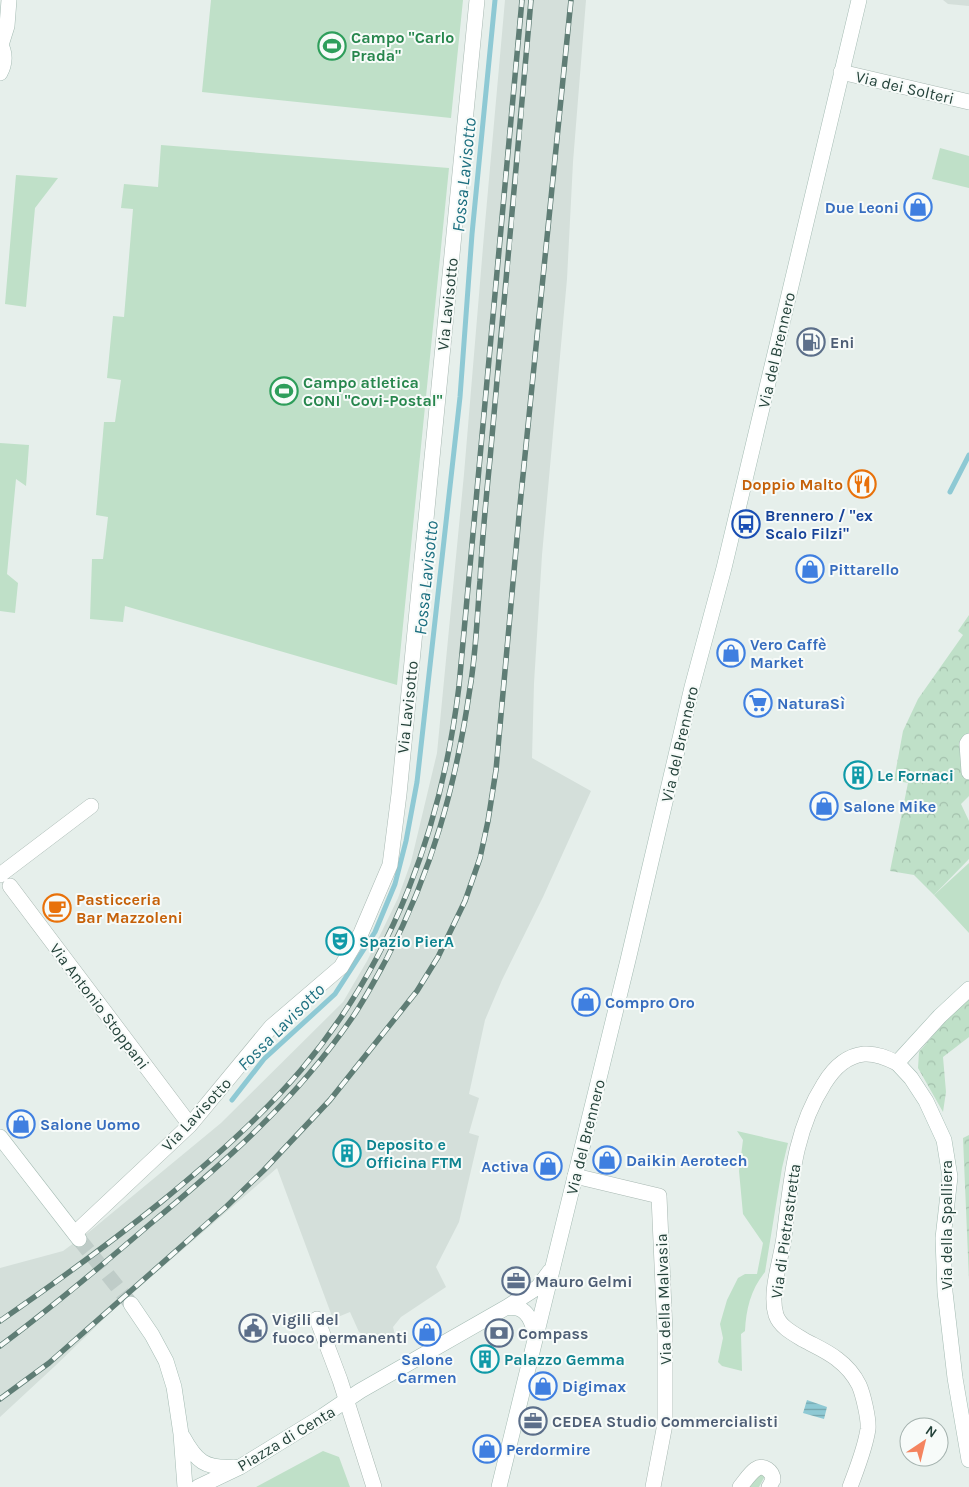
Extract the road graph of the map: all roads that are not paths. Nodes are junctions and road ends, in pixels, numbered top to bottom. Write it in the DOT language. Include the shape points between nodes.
graph roads {
  1 [pos="8,0"];
  2 [pos="477,0"];
  3 [pos="859,0"];
  4 [pos="1,45"];
  5 [pos="841,72"];
  6 [pos="0,73"];
  7 [pos="969,102"];
  8 [pos="969,740"];
  9 [pos="969,772"];
  10 [pos="91,806"];
  11 [pos="3,882"];
  12 [pos="969,990"];
  13 [pos="897,1063"];
  14 [pos="190,1126"];
  15 [pos="0,1137"];
  16 [pos="575,1176"];
  17 [pos="554,1266"];
  18 [pos="131,1304"];
  19 [pos="508,1307"];
  20 [pos="317,1319"];
  21 [pos="536,1338"];
  22 [pos="346,1400"];
  23 [pos="181,1434"];
  24 [pos="969,1460"];
  25 [pos="240,1467"];
  26 [pos="184,1487"];
  27 [pos="198,1487"];
  28 [pos="223,1487"];
  29 [pos="374,1487"];
  30 [pos="499,1487"];
  31 [pos="654,1487"];
  32 [pos="740,1487"];
  33 [pos="769,1487"];
  34 [pos="850,1487"];
  1 -- 4 [label="street" via="8,26"];
  2 -- 14 [label="street, Via Lavisotto" via="390,865 361,934 341,968 271,1027"];
  3 -- 5 [label="street, Via del Brennero"];
  4 -- 6 [label="street" via="4,67"];
  5 -- 7 [label="street, Via dei Solteri"];
  5 -- 16 [label="street, Via del Brennero" via="746,479 692,687"];
  8 -- 9 [label="street"];
  10 -- 11 [label="street"];
  11 -- 14 [label="street, Via Antonio Stoppani"];
  12 -- 13 [label="street"];
  13 -- 24 [label="street, Via della Spalliera" via="926,1101 944,1140 950,1177 943,1238 944,1292"];
  13 -- 34 [label="street, Via di Pietrastretta" via="882,1056 850,1057 838,1065 818,1094 797,1148 774,1296 774,1307 782,1324 836,1358 859,1385 868,1428"];
  14 -- 15 [label="street, Via Lavisotto" via="77,1236"];
  16 -- 17 [label="street, Via del Brennero"];
  16 -- 31 [label="street, Via della Malvasia" via="659,1196 665,1424"];
  17 -- 19 [label="street" via="538,1287"];
  17 -- 21 [label="street, Via del Brennero"];
  18 -- 23 [label="street" via="166,1361 174,1387"];
  19 -- 21 [label="street" via="526,1314"];
  19 -- 22 [label="street"];
  20 -- 22 [label="street"];
  21 -- 30 [label="street, Via del Brennero"];
  22 -- 25 [label="street, Piazza di Centa"];
  22 -- 29 [label="street, Piazza di Centa"];
  23 -- 25 [label="street" via="192,1453 205,1463 216,1467"];
  23 -- 26 [label="street"];
  25 -- 27 [label="street, Piazza di Centa"];
  25 -- 28 [label="street"];
  32 -- 33 [label="street" via="760,1467 772,1473"];
}
